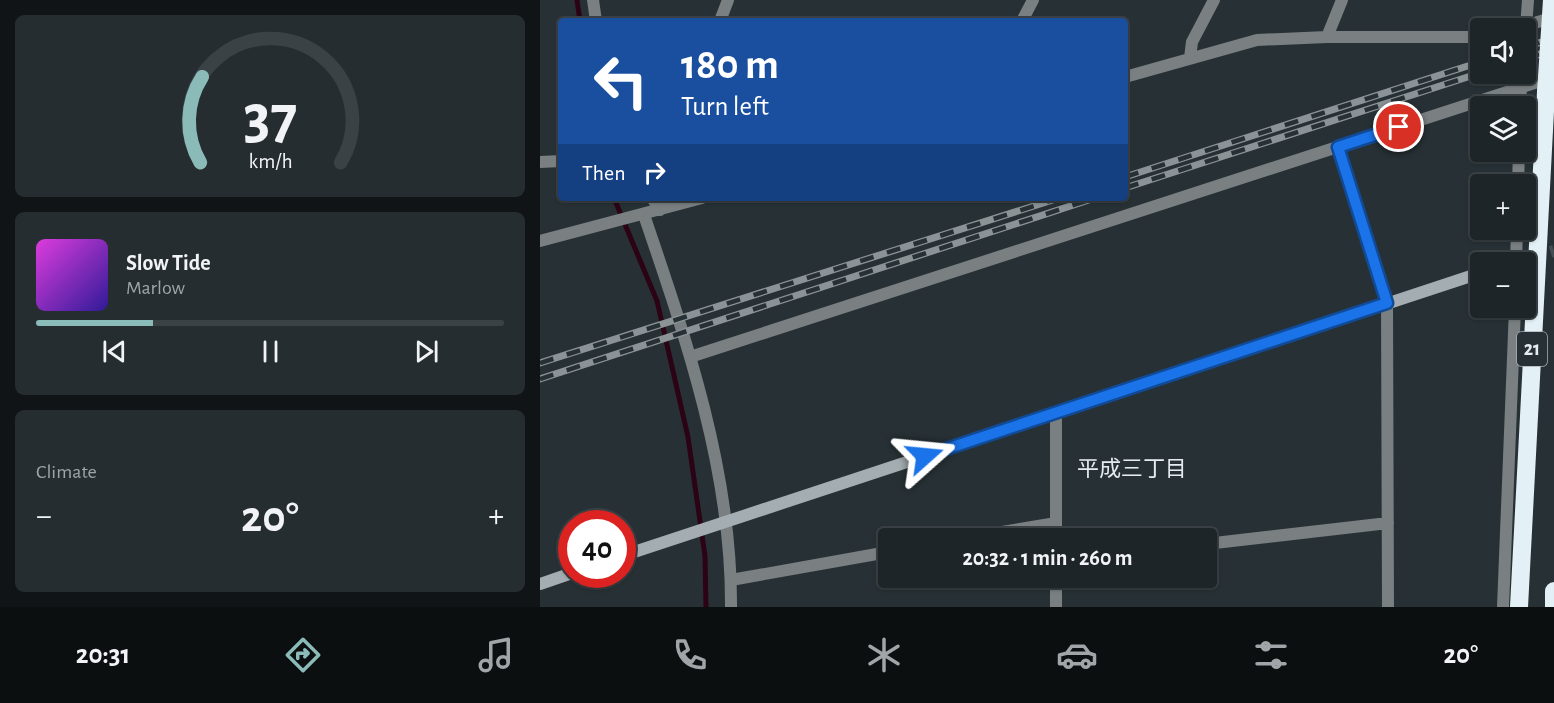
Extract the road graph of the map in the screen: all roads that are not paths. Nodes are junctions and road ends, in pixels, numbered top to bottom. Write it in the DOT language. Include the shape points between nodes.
graph roads {
  1 [pos="593,0"];
  2 [pos="728,0"];
  3 [pos="1033,0"];
  4 [pos="1214,0"];
  5 [pos="1342,0"];
  6 [pos="1528,0"];
  7 [pos="1552,0"];
  8 [pos="1554,17"];
  9 [pos="596,18"];
  10 [pos="721,18"];
  11 [pos="1024,18"];
  12 [pos="1524,18"];
  13 [pos="1536,23"];
  14 [pos="1327,36"];
  15 [pos="1470,37"];
  16 [pos="1190,58"];
  17 [pos="1128,76"];
  18 [pos="1550,84"];
  19 [pos="1521,87"];
  20 [pos="1521,96"];
  21 [pos="1338,147"];
  22 [pos="558,161"];
  23 [pos="540,162"];
  24 [pos="654,201"];
  25 [pos="692,201"];
  26 [pos="660,210"];
  27 [pos="641,216"];
  28 [pos="540,241"];
  29 [pos="1470,276"];
  30 [pos="1387,303"];
  31 [pos="1515,318"];
  32 [pos="690,357"];
  33 [pos="1056,412"];
  34 [pos="1056,523"];
  35 [pos="1388,523"];
  36 [pos="723,524"];
  37 [pos="1026,528"];
  38 [pos="1056,528"];
  39 [pos="1217,543"];
  40 [pos="636,551"];
  41 [pos="878,554"];
  42 [pos="558,578"];
  43 [pos="731,580"];
  44 [pos="540,584"];
  45 [pos="1056,588"];
  46 [pos="1554,591"];
  47 [pos="731,607"];
  48 [pos="1056,607"];
  49 [pos="1388,607"];
  50 [pos="1503,607"];
  51 [pos="1520,607"];
  52 [pos="1554,607"];
  1 -- 9 [label="street"];
  2 -- 10 [label="street"];
  3 -- 11 [label="street"];
  4 -- 16 [label="street" via="1192,42"];
  5 -- 14 [label="street"];
  6 -- 12 [label="street"];
  7 -- 18 [label="highway, 21, bridge"];
  8 -- 13 [label="street"];
  14 -- 15 [label="street"];
  14 -- 16 [label="street" via="1257,40"];
  16 -- 17 [label="street"];
  18 -- 19 [label="street"];
  18 -- 51 [label="highway, 21"];
  19 -- 20 [label="street"];
  19 -- 21 [label="street"];
  21 -- 30 [label="street"];
  21 -- 32 [label="street"];
  22 -- 23 [label="street"];
  24 -- 26 [label="street"];
  25 -- 26 [label="street"];
  26 -- 27 [label="street"];
  27 -- 28 [label="street"];
  27 -- 32 [label="street"];
  29 -- 30 [label="street"];
  30 -- 33 [label="street"];
  30 -- 35 [label="street"];
  31 -- 50 [label="street"];
  32 -- 36 [label="street"];
  33 -- 34 [label="street"];
  33 -- 36 [label="street"];
  34 -- 37 [label="street"];
  34 -- 38 [label="street"];
  35 -- 39 [label="street"];
  35 -- 49 [label="street"];
  36 -- 40 [label="street"];
  36 -- 43 [label="street"];
  41 -- 43 [label="street"];
  42 -- 44 [label="street"];
  43 -- 47 [label="street"];
  45 -- 48 [label="street"];
  46 -- 52 [label="highway"];
}
